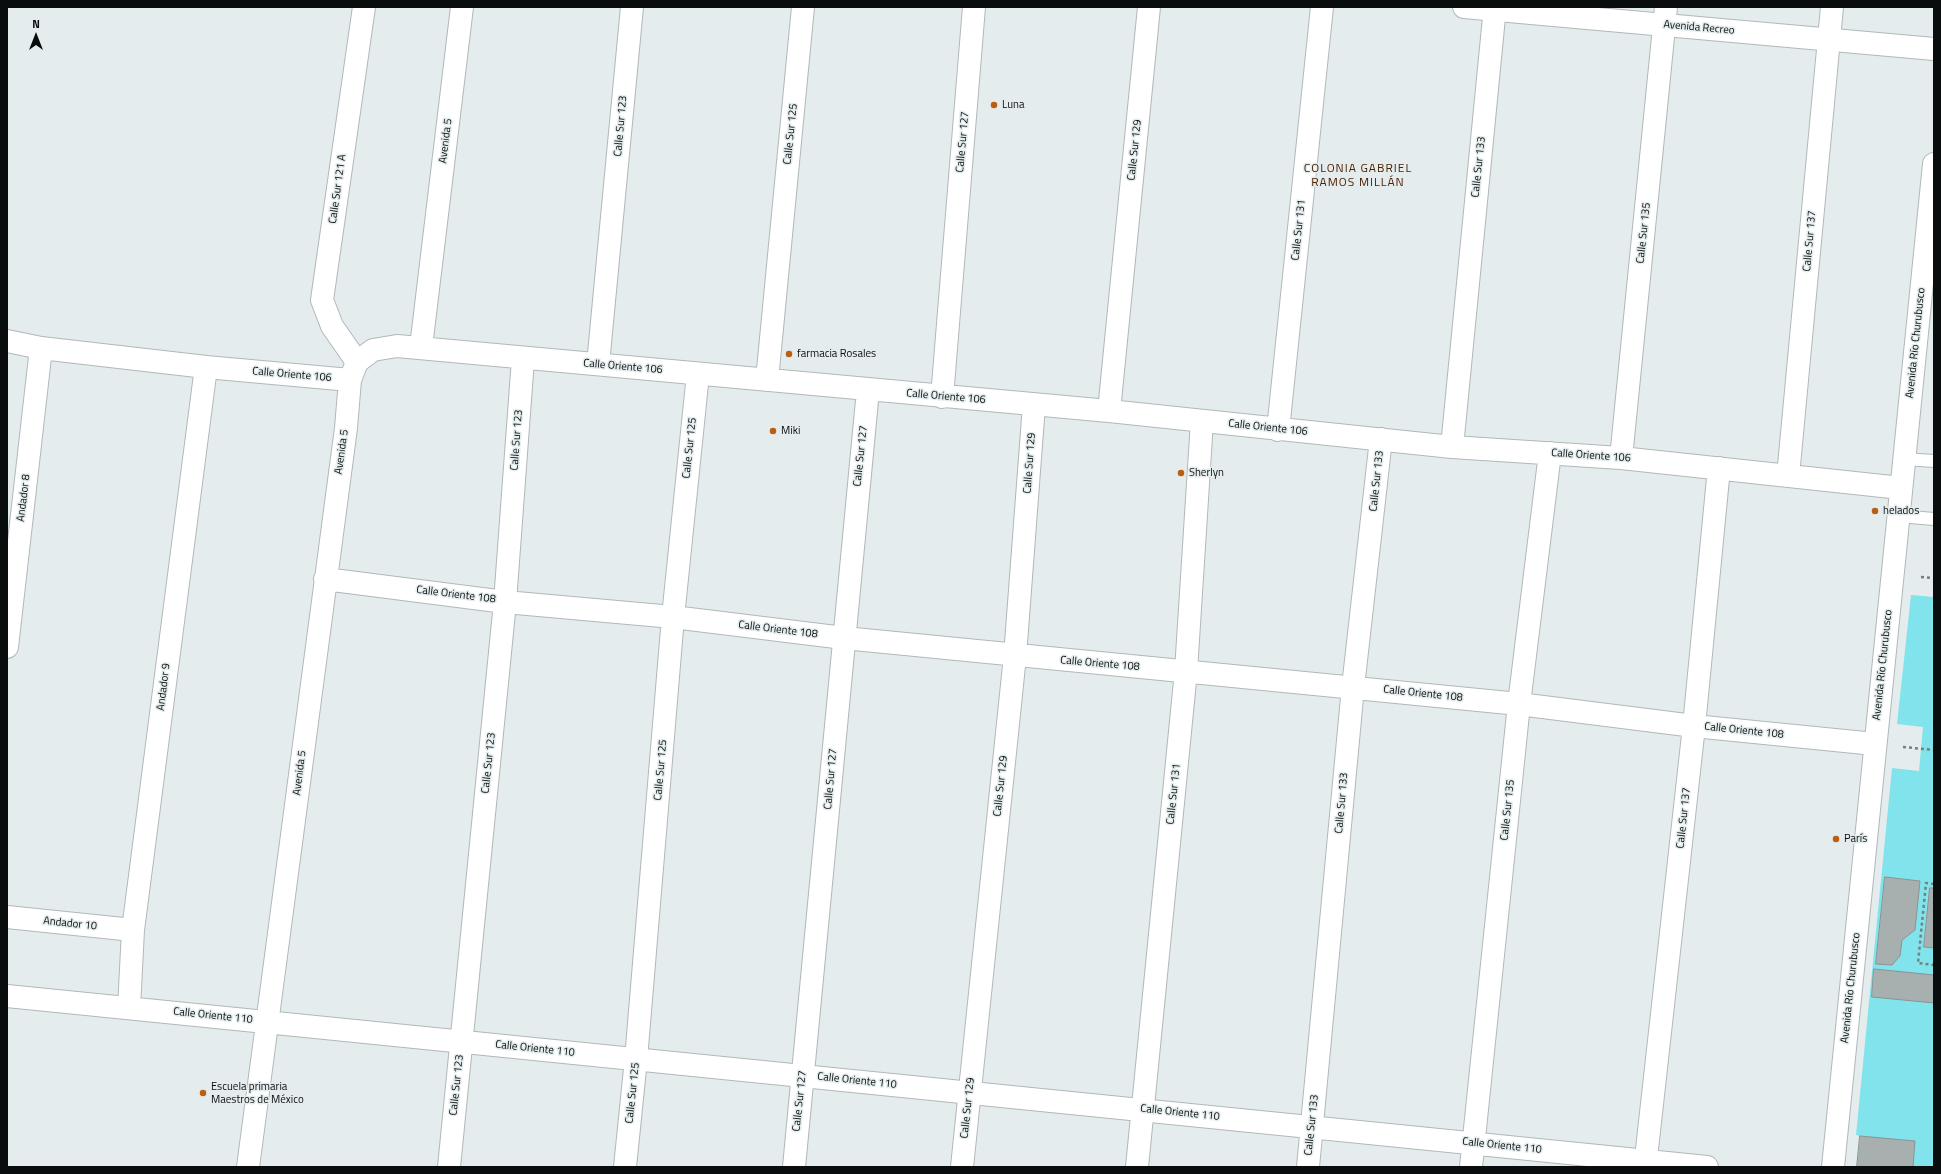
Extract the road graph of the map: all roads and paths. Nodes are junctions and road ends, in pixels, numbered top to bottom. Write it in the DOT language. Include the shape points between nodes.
graph roads {
  1 [pos="364,7"];
  2 [pos="462,7"];
  3 [pos="632,7"];
  4 [pos="803,7"];
  5 [pos="974,7"];
  6 [pos="1149,7"];
  7 [pos="1322,7"];
  8 [pos="1464,7"];
  9 [pos="1832,7"];
  10 [pos="1495,8"];
  11 [pos="1665,16"];
  12 [pos="1829,39"];
  13 [pos="1934,49"];
  14 [pos="1934,164"];
  15 [pos="7,341"];
  16 [pos="421,347"];
  17 [pos="41,348"];
  18 [pos="523,359"];
  19 [pos="598,364"];
  20 [pos="206,367"];
  21 [pos="354,371"];
  22 [pos="698,374"];
  23 [pos="767,380"];
  24 [pos="868,390"];
  25 [pos="942,397"];
  26 [pos="1034,405"];
  27 [pos="1109,412"];
  28 [pos="1202,421"];
  29 [pos="1278,430"];
  30 [pos="1381,439"];
  31 [pos="1452,447"];
  32 [pos="1550,454"];
  33 [pos="1621,458"];
  34 [pos="1904,459"];
  35 [pos="1934,461"];
  36 [pos="1719,468"];
  37 [pos="1788,476"];
  38 [pos="1901,488"];
  39 [pos="1898,516"];
  40 [pos="1934,519"];
  41 [pos="325,578"];
  42 [pos="505,602"];
  43 [pos="673,618"];
  44 [pos="844,638"];
  45 [pos="7,647"];
  46 [pos="1015,656"];
  47 [pos="1186,671"];
  48 [pos="1353,687"];
  49 [pos="1519,704"];
  50 [pos="1694,726"];
  51 [pos="1875,744"];
  52 [pos="1922,749"];
  53 [pos="1934,750"];
  54 [pos="1934,884"];
  55 [pos="7,917"];
  56 [pos="133,930"];
  57 [pos="1934,965"];
  58 [pos="7,996"];
  59 [pos="129,1008"];
  60 [pos="269,1022"];
  61 [pos="461,1042"];
  62 [pos="636,1059"];
  63 [pos="803,1076"];
  64 [pos="969,1092"];
  65 [pos="1143,1110"];
  66 [pos="1312,1127"];
  67 [pos="1473,1143"];
  68 [pos="1645,1164"];
  69 [pos="248,1167"];
  70 [pos="448,1167"];
  71 [pos="625,1167"];
  72 [pos="794,1167"];
  73 [pos="962,1167"];
  74 [pos="1137,1167"];
  75 [pos="1308,1167"];
  76 [pos="1471,1167"];
  77 [pos="1708,1167"];
  78 [pos="1833,1167"];
  1 -- 21 [label="street, Calle Sur 121 A" via="322,300"];
  2 -- 16 [label="street, Avenida 5"];
  3 -- 19 [label="street, Calle Sur 123"];
  4 -- 23 [label="street, Calle Sur 125"];
  5 -- 25 [label="street, Calle Sur 127"];
  6 -- 27 [label="street, Calle Sur 129"];
  7 -- 29 [label="street, Calle Sur 131"];
  8 -- 10 [label="street, Avenida Recreo"];
  9 -- 12 [label="street, Calle Sur 137"];
  10 -- 11 [label="street, Avenida Recreo"];
  10 -- 31 [label="street, Calle Sur 133"];
  11 -- 12 [label="street, Avenida Recreo"];
  11 -- 33 [label="street, Calle Sur 135"];
  12 -- 13 [label="street, Avenida Recreo"];
  12 -- 37 [label="street, Calle Sur 137"];
  14 -- 34 [label="street, Avenida Río Churubusco"];
  15 -- 17 [label="street, Calle Oriente 106"];
  16 -- 18 [label="street, Calle Oriente 106"];
  16 -- 21 [label="street, Calle Oriente 106" via="397,346 373,350"];
  17 -- 20 [label="street, Calle Oriente 106"];
  17 -- 45 [label="street, Andador 8"];
  18 -- 19 [label="street, Calle Oriente 106"];
  18 -- 42 [label="street, Calle Sur 123"];
  19 -- 22 [label="street, Calle Oriente 106"];
  20 -- 21 [label="street, Calle Oriente 106"];
  20 -- 56 [label="street, Andador 9"];
  21 -- 41 [label="street, Avenida 5"];
  22 -- 23 [label="street, Calle Oriente 106"];
  22 -- 43 [label="street, Calle Sur 125"];
  23 -- 24 [label="street, Calle Oriente 106"];
  24 -- 25 [label="street, Calle Oriente 106"];
  24 -- 44 [label="street, Calle Sur 127"];
  25 -- 26 [label="street, Calle Oriente 106"];
  26 -- 27 [label="street, Calle Oriente 106"];
  26 -- 46 [label="street, Calle Sur 129"];
  27 -- 28 [label="street, Calle Oriente 106"];
  28 -- 29 [label="street, Calle Oriente 106"];
  28 -- 47 [label="street, Calle Sur 131"];
  29 -- 30 [label="street, Calle Oriente 106"];
  30 -- 31 [label="street, Calle Oriente 106"];
  30 -- 48 [label="street, Calle Sur 133"];
  31 -- 32 [label="street, Calle Oriente 106"];
  32 -- 33 [label="street, Calle Oriente 106"];
  32 -- 49 [label="street, Calle Sur 135"];
  33 -- 36 [label="street, Calle Oriente 106"];
  34 -- 35 [label="lane"];
  34 -- 38 [label="street, Avenida Río Churubusco"];
  36 -- 37 [label="street, Calle Oriente 106"];
  36 -- 50 [label="street, Calle Sur 137"];
  37 -- 38 [label="street, Calle Oriente 106"];
  38 -- 39 [label="street, Avenida Río Churubusco"];
  39 -- 40 [label="lane"];
  39 -- 51 [label="street, Avenida Río Churubusco"];
  41 -- 42 [label="street, Calle Oriente 108"];
  41 -- 60 [label="street, Avenida 5"];
  42 -- 43 [label="street, Calle Oriente 108"];
  42 -- 61 [label="street, Calle Sur 123"];
  43 -- 44 [label="street, Calle Oriente 108"];
  43 -- 62 [label="street, Calle Sur 125"];
  44 -- 46 [label="street, Calle Oriente 108"];
  44 -- 63 [label="street, Calle Sur 127"];
  46 -- 47 [label="street, Calle Oriente 108"];
  46 -- 64 [label="street, Calle Sur 129"];
  47 -- 48 [label="street, Calle Oriente 108"];
  47 -- 65 [label="street, Calle Sur 131"];
  48 -- 49 [label="street, Calle Oriente 108"];
  48 -- 66 [label="street, Calle Sur 133"];
  49 -- 50 [label="street, Calle Oriente 108"];
  49 -- 67 [label="street, Calle Sur 135"];
  50 -- 51 [label="street, Calle Oriente 108"];
  50 -- 68 [label="street, Calle Sur 137"];
  51 -- 78 [label="street, Avenida Río Churubusco"];
  52 -- 53 [label="path"];
  54 -- 57 [label="path" via="1926,884 1918,963"];
  55 -- 56 [label="street, Andador 10"];
  56 -- 59 [label="street, Andador 9"];
  58 -- 59 [label="street, Calle Oriente 110"];
  59 -- 60 [label="street, Calle Oriente 110"];
  60 -- 61 [label="street, Calle Oriente 110"];
  60 -- 69 [label="street, Avenida 5"];
  61 -- 62 [label="street, Calle Oriente 110"];
  61 -- 70 [label="street, Calle Sur 123"];
  62 -- 63 [label="street, Calle Oriente 110"];
  62 -- 71 [label="street, Calle Sur 125"];
  63 -- 64 [label="street, Calle Oriente 110"];
  63 -- 72 [label="street, Calle Sur 127"];
  64 -- 65 [label="street, Calle Oriente 110"];
  64 -- 73 [label="street, Calle Sur 129"];
  65 -- 66 [label="street, Calle Oriente 110"];
  65 -- 74 [label="street, Calle Sur 131"];
  66 -- 67 [label="street, Calle Oriente 110"];
  66 -- 75 [label="street, Calle Sur 133"];
  67 -- 68 [label="street, Calle Oriente 110"];
  67 -- 76 [label="street, Calle Sur 135"];
  68 -- 77 [label="street, Calle Oriente 110"];
}
